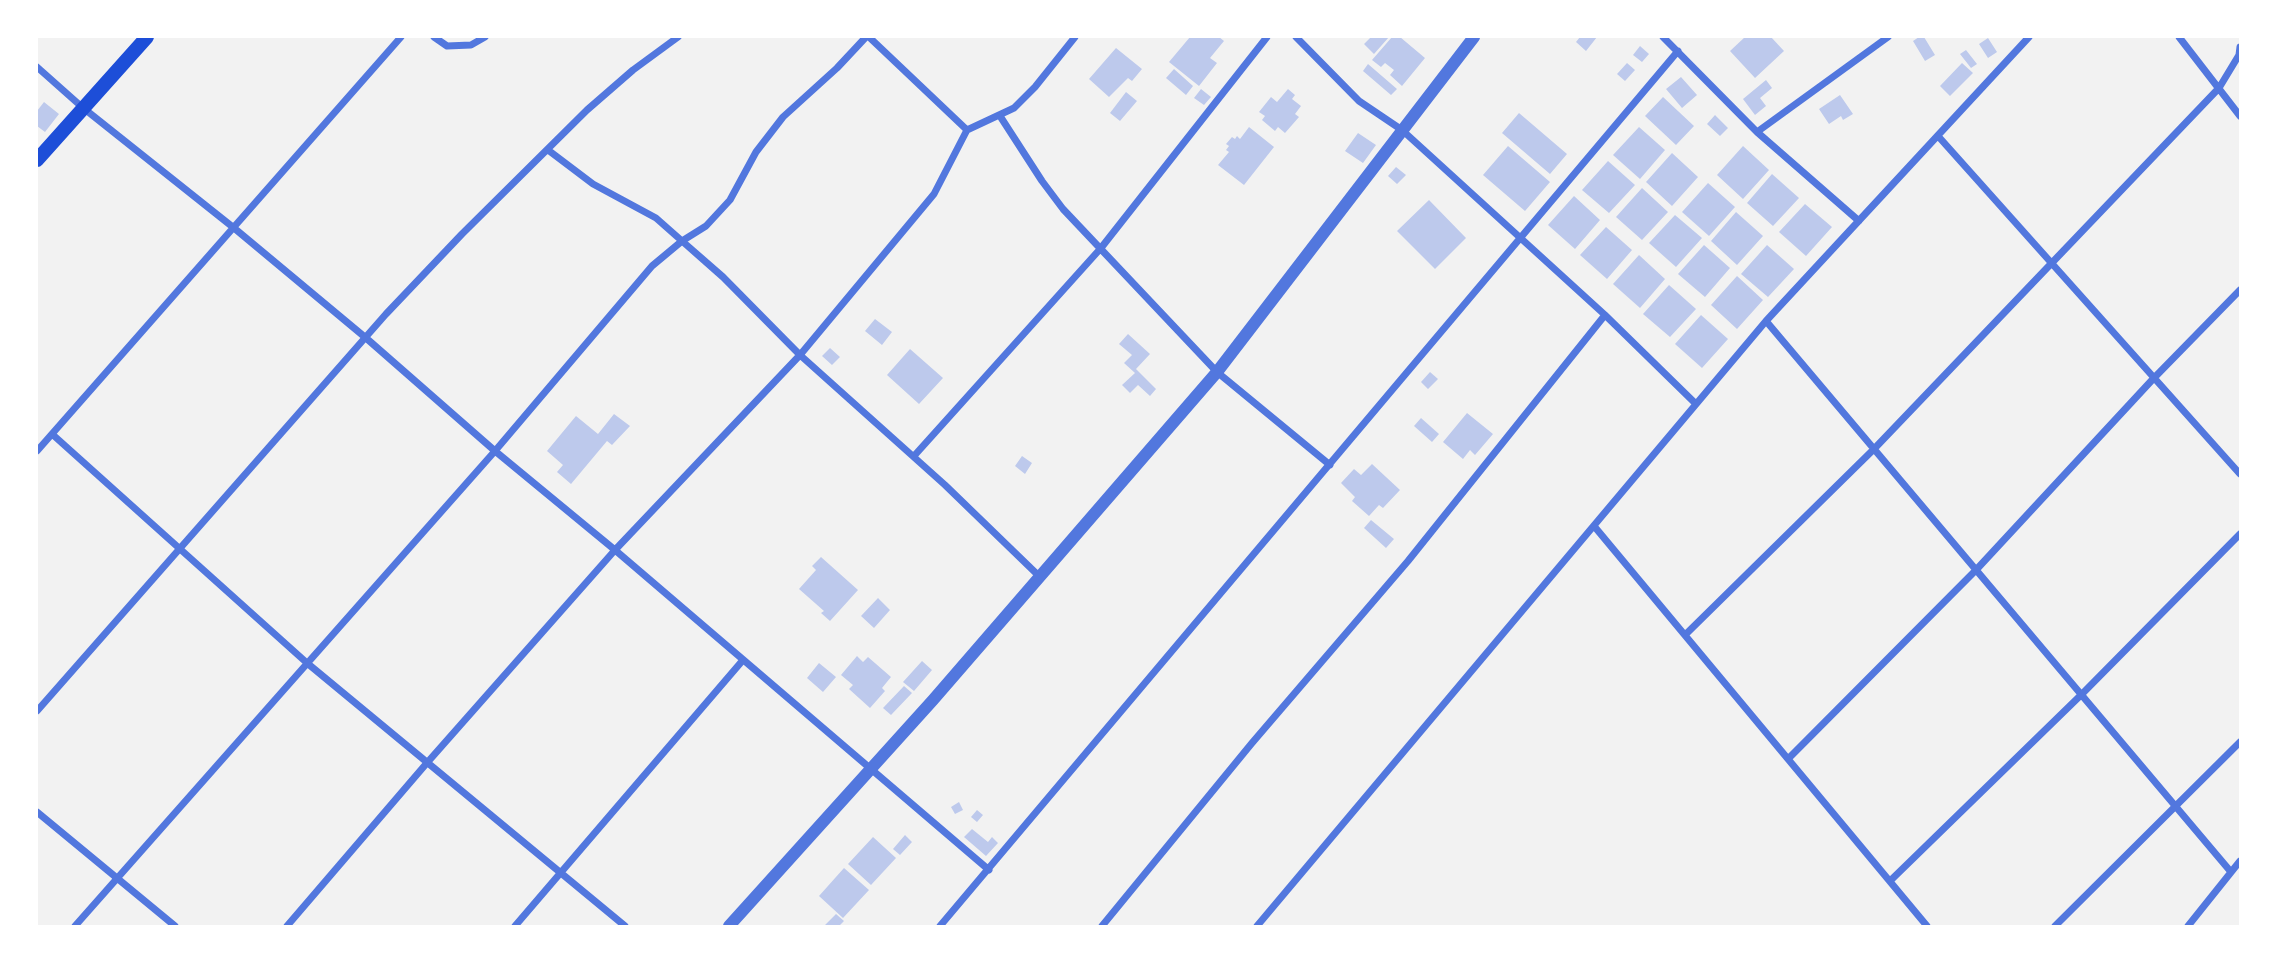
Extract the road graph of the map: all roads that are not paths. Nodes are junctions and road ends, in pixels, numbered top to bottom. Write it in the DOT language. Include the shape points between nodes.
graph roads {
  1 [pos="147,37"];
  2 [pos="401,37"];
  3 [pos="434,37"];
  4 [pos="485,37"];
  5 [pos="678,37"];
  6 [pos="867,37"];
  7 [pos="1074,37"];
  8 [pos="1267,37"];
  9 [pos="1296,37"];
  10 [pos="1474,37"];
  11 [pos="1663,37"];
  12 [pos="1888,37"];
  13 [pos="2029,37"];
  14 [pos="2179,37"];
  15 [pos="2240,47"];
  16 [pos="1678,51"];
  17 [pos="37,67"];
  18 [pos="2219,88"];
  19 [pos="82,107"];
  20 [pos="1000,116"];
  21 [pos="2240,116"];
  22 [pos="967,130"];
  23 [pos="1402,130"];
  24 [pos="1757,132"];
  25 [pos="1938,136"];
  26 [pos="548,150"];
  27 [pos="37,160"];
  28 [pos="1859,220"];
  29 [pos="234,228"];
  30 [pos="1521,238"];
  31 [pos="682,241"];
  32 [pos="1101,248"];
  33 [pos="2051,261"];
  34 [pos="2240,290"];
  35 [pos="1605,315"];
  36 [pos="1766,321"];
  37 [pos="366,338"];
  38 [pos="800,355"];
  39 [pos="1217,372"];
  40 [pos="2154,379"];
  41 [pos="1696,404"];
  42 [pos="52,434"];
  43 [pos="1874,449"];
  44 [pos="37,451"];
  45 [pos="495,451"];
  46 [pos="914,456"];
  47 [pos="1329,465"];
  48 [pos="2240,474"];
  49 [pos="1594,526"];
  50 [pos="2240,534"];
  51 [pos="180,549"];
  52 [pos="615,551"];
  53 [pos="1976,570"];
  54 [pos="1040,578"];
  55 [pos="1685,635"];
  56 [pos="743,660"];
  57 [pos="307,663"];
  58 [pos="2082,694"];
  59 [pos="37,711"];
  60 [pos="2240,742"];
  61 [pos="1788,759"];
  62 [pos="426,764"];
  63 [pos="871,768"];
  64 [pos="2175,806"];
  65 [pos="37,811"];
  66 [pos="2240,861"];
  67 [pos="989,870"];
  68 [pos="562,872"];
  69 [pos="2231,872"];
  70 [pos="117,877"];
  71 [pos="1890,881"];
  72 [pos="75,926"];
  73 [pos="175,926"];
  74 [pos="287,926"];
  75 [pos="515,926"];
  76 [pos="625,926"];
  77 [pos="729,926"];
  78 [pos="940,926"];
  79 [pos="1102,926"];
  80 [pos="1257,926"];
  81 [pos="1927,926"];
  82 [pos="2055,926"];
  83 [pos="2188,926"];
  1 -- 19 [label="main road"];
  2 -- 29 [label="street"];
  3 -- 4 [label="street" via="447,46 471,45"];
  5 -- 26 [label="street" via="614,86"];
  6 -- 22 [label="street"];
  6 -- 31 [label="street" via="783,117 730,200 706,226"];
  7 -- 20 [label="street" via="1035,87"];
  8 -- 32 [label="street"];
  9 -- 23 [label="street" via="1359,101"];
  10 -- 23 [label="street"];
  11 -- 16 [label="street"];
  12 -- 24 [label="street"];
  13 -- 25 [label="street"];
  14 -- 18 [label="street"];
  15 -- 18 [label="street"];
  16 -- 24 [label="street"];
  16 -- 30 [label="street"];
  17 -- 19 [label="street"];
  18 -- 21 [label="street"];
  18 -- 33 [label="street"];
  19 -- 27 [label="main road"];
  19 -- 29 [label="street"];
  20 -- 22 [label="street"];
  20 -- 32 [label="street" via="1063,209"];
  22 -- 38 [label="street" via="934,194"];
  23 -- 30 [label="street"];
  23 -- 39 [label="street"];
  24 -- 28 [label="street"];
  25 -- 28 [label="street"];
  25 -- 33 [label="street"];
  26 -- 31 [label="street" via="593,184 656,218"];
  26 -- 37 [label="street"];
  28 -- 36 [label="street"];
  29 -- 37 [label="street"];
  29 -- 42 [label="street"];
  30 -- 35 [label="street"];
  30 -- 47 [label="street"];
  31 -- 38 [label="street"];
  31 -- 45 [label="street" via="652,266"];
  32 -- 39 [label="street"];
  32 -- 46 [label="street"];
  33 -- 40 [label="street"];
  33 -- 43 [label="street"];
  34 -- 40 [label="street"];
  35 -- 41 [label="street"];
  35 -- 79 [label="street" via="1408,561"];
  36 -- 41 [label="street"];
  36 -- 43 [label="street"];
  37 -- 45 [label="street"];
  37 -- 51 [label="street"];
  38 -- 46 [label="street"];
  38 -- 52 [label="street"];
  39 -- 47 [label="street"];
  39 -- 54 [label="street"];
  40 -- 48 [label="street"];
  40 -- 53 [label="street"];
  41 -- 49 [label="street"];
  42 -- 44 [label="street"];
  42 -- 51 [label="street"];
  43 -- 53 [label="street"];
  43 -- 55 [label="street"];
  45 -- 52 [label="street"];
  45 -- 57 [label="street"];
  46 -- 54 [label="street"];
  47 -- 67 [label="street"];
  49 -- 55 [label="street"];
  49 -- 80 [label="street"];
  50 -- 58 [label="street"];
  51 -- 57 [label="street"];
  51 -- 59 [label="street"];
  52 -- 56 [label="street"];
  52 -- 62 [label="street"];
  53 -- 58 [label="street"];
  53 -- 61 [label="street"];
  54 -- 63 [label="street"];
  55 -- 61 [label="street"];
  56 -- 63 [label="street"];
  56 -- 68 [label="street"];
  57 -- 62 [label="street"];
  57 -- 70 [label="street"];
  58 -- 64 [label="street"];
  58 -- 71 [label="street"];
  60 -- 64 [label="street"];
  61 -- 71 [label="street"];
  62 -- 68 [label="street"];
  62 -- 74 [label="street"];
  63 -- 67 [label="street"];
  63 -- 77 [label="street"];
  64 -- 69 [label="street"];
  64 -- 82 [label="street"];
  65 -- 70 [label="street"];
  66 -- 69 [label="street"];
  67 -- 78 [label="street"];
  68 -- 75 [label="street"];
  68 -- 76 [label="street"];
  69 -- 83 [label="street"];
  70 -- 72 [label="street"];
  70 -- 73 [label="street"];
  71 -- 81 [label="street"];
}
